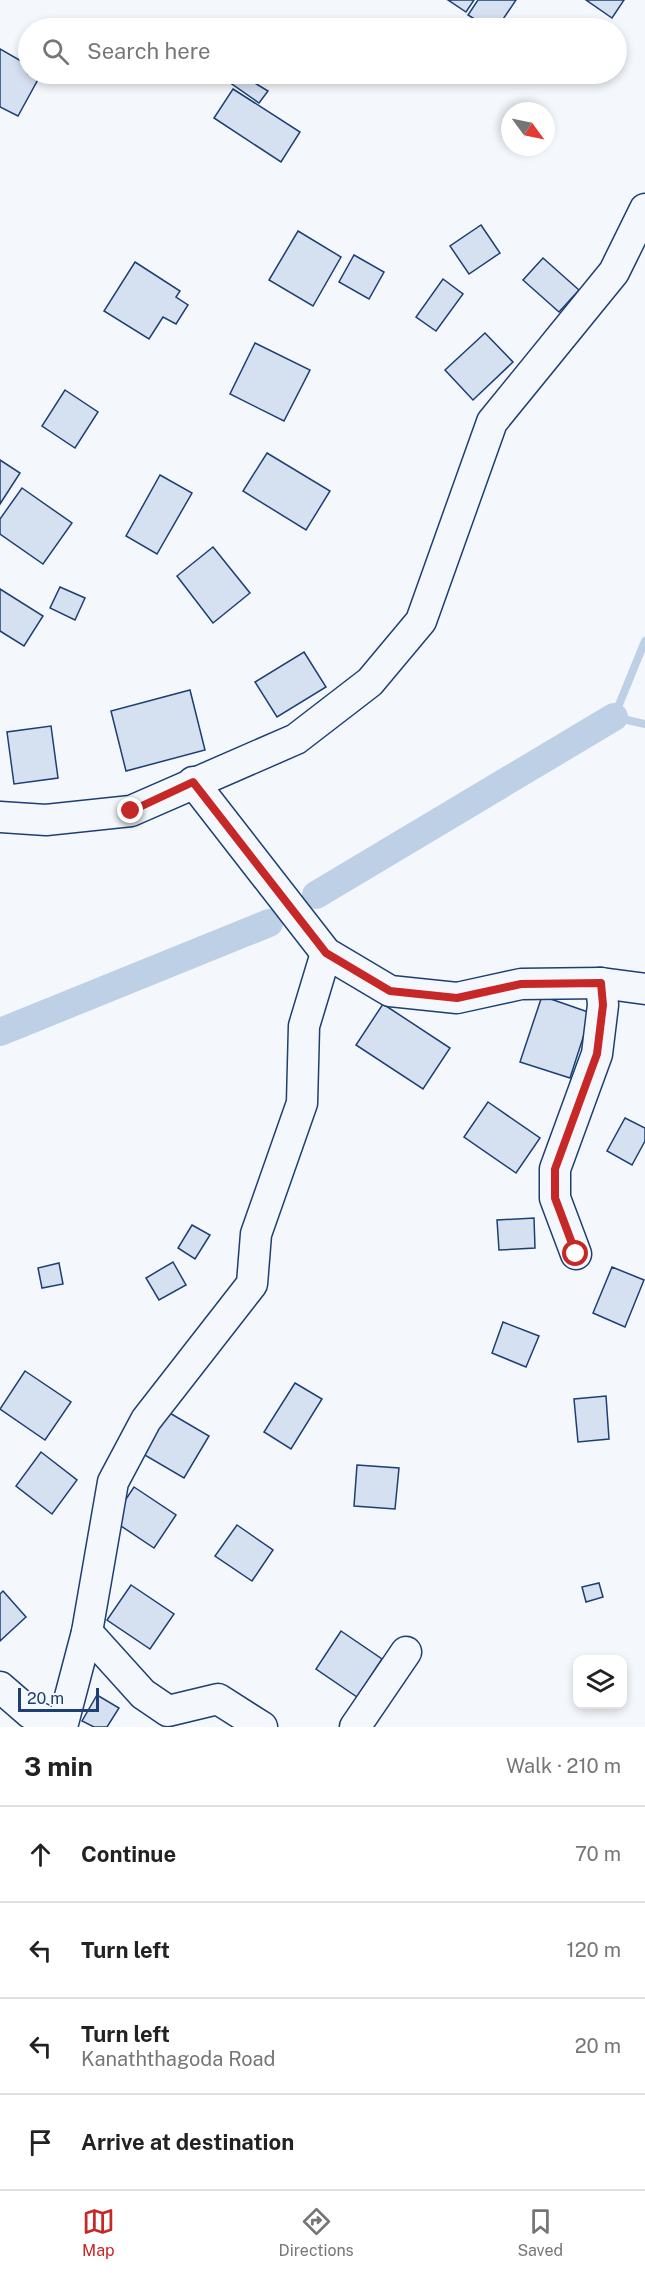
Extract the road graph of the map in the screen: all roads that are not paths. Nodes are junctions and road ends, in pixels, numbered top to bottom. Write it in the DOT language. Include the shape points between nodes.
graph roads {
  1 [pos="645,209"];
  2 [pos="193,782"];
  3 [pos="0,817"];
  4 [pos="326,953"];
  5 [pos="601,983"];
  6 [pos="645,989"];
  7 [pos="576,1254"];
  8 [pos="87,1632"];
  9 [pos="406,1652"];
  10 [pos="0,1687"];
  11 [pos="60,1727"];
  12 [pos="262,1727"];
  13 [pos="355,1727"];
  1 -- 2 [label="street" via="615,272 492,422 421,621 370,682 296,739"];
  2 -- 3 [label="street" via="131,811 46,820"];
  2 -- 4 [label="street"];
  4 -- 5 [label="street" via="390,991 457,998 521,984"];
  4 -- 8 [label="street" via="304,1026 302,1103 256,1234 252,1284 146,1420 113,1482"];
  5 -- 6 [label="street"];
  5 -- 7 [label="street" via="603,1005 597,1054 555,1169 555,1198"];
  8 -- 11 [label="street"];
  8 -- 12 [label="street" via="143,1694 168,1711 218,1699"];
  9 -- 13 [label="street"];
  10 -- 11 [label="street" via="30,1713"];
}
